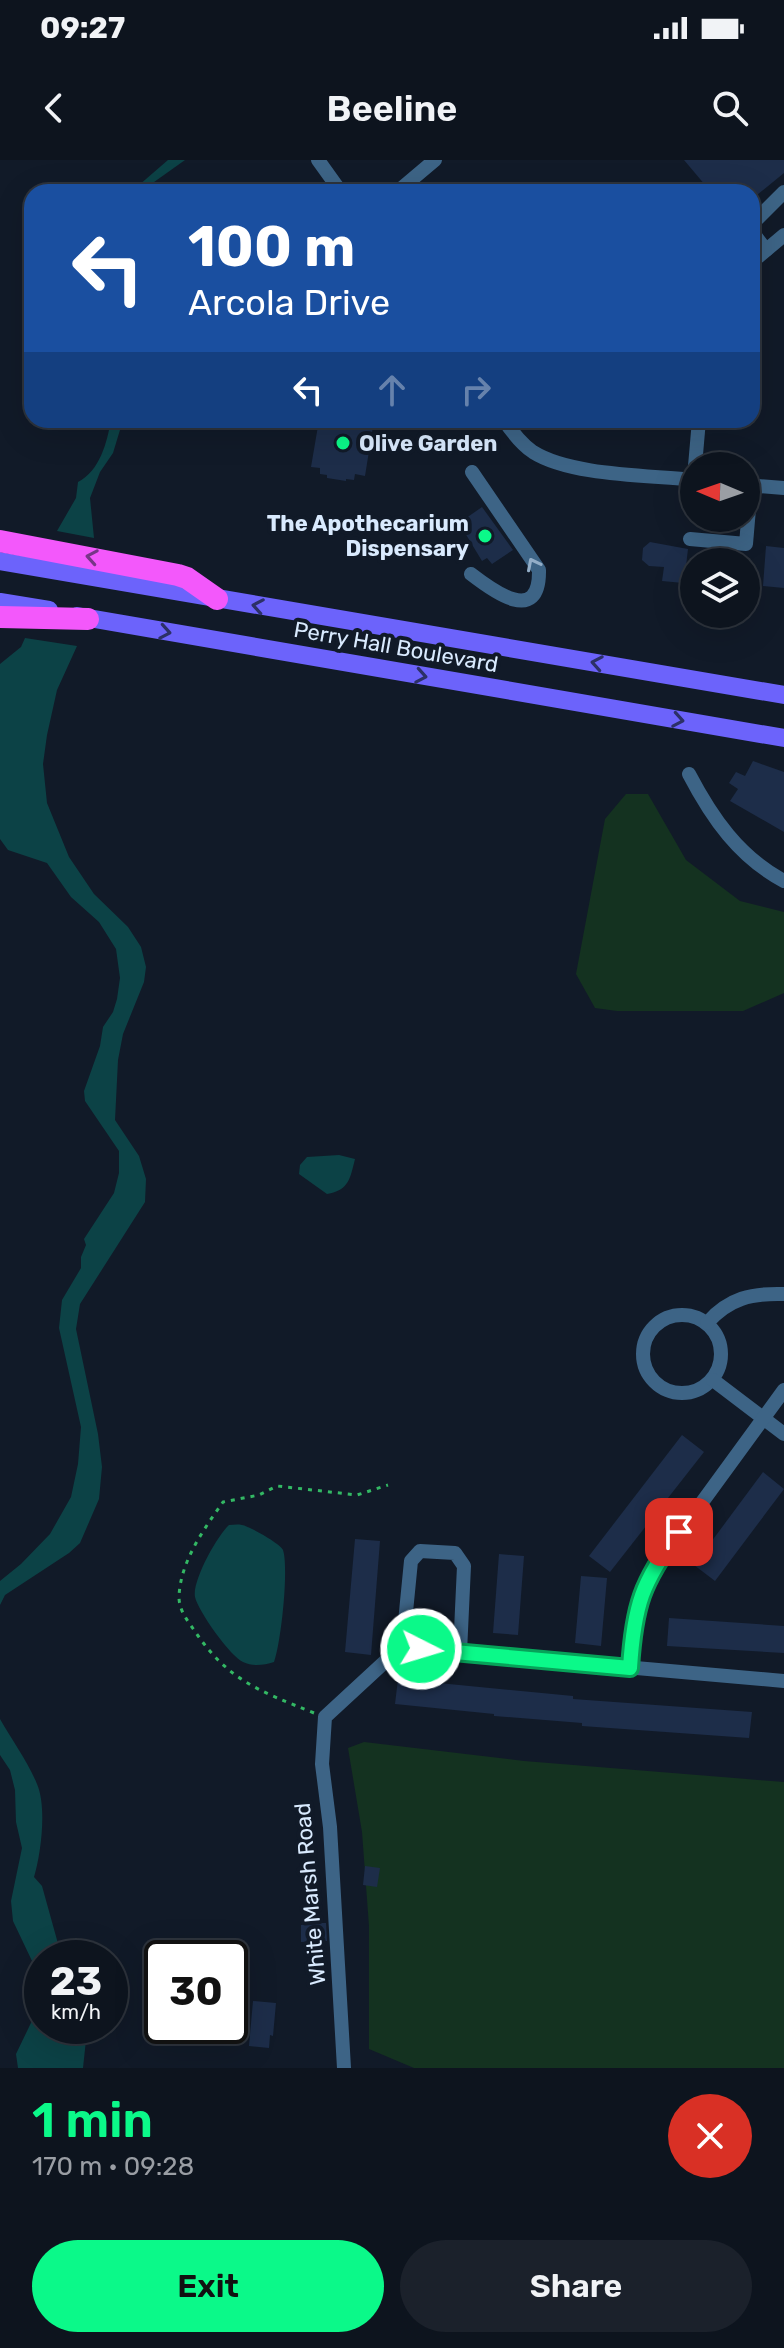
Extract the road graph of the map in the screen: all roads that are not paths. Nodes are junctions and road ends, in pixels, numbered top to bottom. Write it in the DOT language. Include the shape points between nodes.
graph roads {
  1 [pos="318,160"];
  2 [pos="435,160"];
  3 [pos="335,184"];
  4 [pos="406,184"];
  5 [pos="784,192"];
  6 [pos="760,216"];
  7 [pos="784,235"];
  8 [pos="760,242"];
  9 [pos="766,250"];
  10 [pos="760,255"];
  11 [pos="510,428"];
  12 [pos="698,428"];
  13 [pos="696,452"];
  14 [pos="472,472"];
  15 [pos="680,477"];
  16 [pos="760,486"];
  17 [pos="784,488"];
  18 [pos="747,532"];
  19 [pos="690,539"];
  20 [pos="0,541"];
  21 [pos="0,561"];
  22 [pos="471,574"];
  23 [pos="217,599"];
  24 [pos="0,602"];
  25 [pos="0,617"];
  26 [pos="88,619"];
  27 [pos="784,695"];
  28 [pos="784,738"];
  29 [pos="689,774"];
  30 [pos="784,881"];
  31 [pos="784,1294"];
  32 [pos="707,1323"];
  33 [pos="713,1380"];
  34 [pos="784,1390"];
  35 [pos="763,1419"];
  36 [pos="784,1434"];
  37 [pos="412,1642"];
  38 [pos="460,1652"];
  39 [pos="630,1668"];
  40 [pos="784,1681"];
  41 [pos="344,2068"];
  1 -- 3 [label="street"];
  2 -- 4 [label="street"];
  5 -- 6 [label="street"];
  7 -- 9 [label="street"];
  8 -- 9 [label="street"];
  9 -- 10 [label="street"];
  11 -- 15 [label="street" via="524,445 558,463"];
  12 -- 13 [label="street"];
  22 -- 14 [label="street, one-way" via="522,602 539,579 539,570"];
  16 -- 17 [label="street"];
  18 -- 19 [label="street" via="746,544"];
  23 -- 20 [label="highway, one-way" via="178,575"];
  21 -- 23 [label="main road, Perry Hall Boulevard"];
  27 -- 23 [label="main road, Perry Hall Boulevard, one-way"];
  24 -- 26 [label="main road, Perry Hall Boulevard"];
  25 -- 26 [label="highway"];
  26 -- 28 [label="main road, Perry Hall Boulevard, one-way"];
  29 -- 30 [label="street" via="736,845"];
  31 -- 32 [label="street" via="758,1293 733,1302"];
  32 -- 33 [label="street" via="721,1345"];
  32 -- 33 [label="street" via="683,1314 658,1322 644,1343 643,1358 654,1382 676,1393 701,1389"];
  33 -- 35 [label="street"];
  34 -- 35 [label="street"];
  35 -- 36 [label="street"];
  35 -- 39 [label="street" via="649,1575 635,1614"];
  37 -- 38 [label="street" via="421,1649"];
  37 -- 38 [label="street" via="405,1622 411,1561 420,1551 455,1553 464,1566"];
  37 -- 41 [label="street, White Marsh Road" via="325,1717 322,1764"];
  38 -- 39 [label="street"];
  39 -- 40 [label="street"];
}
